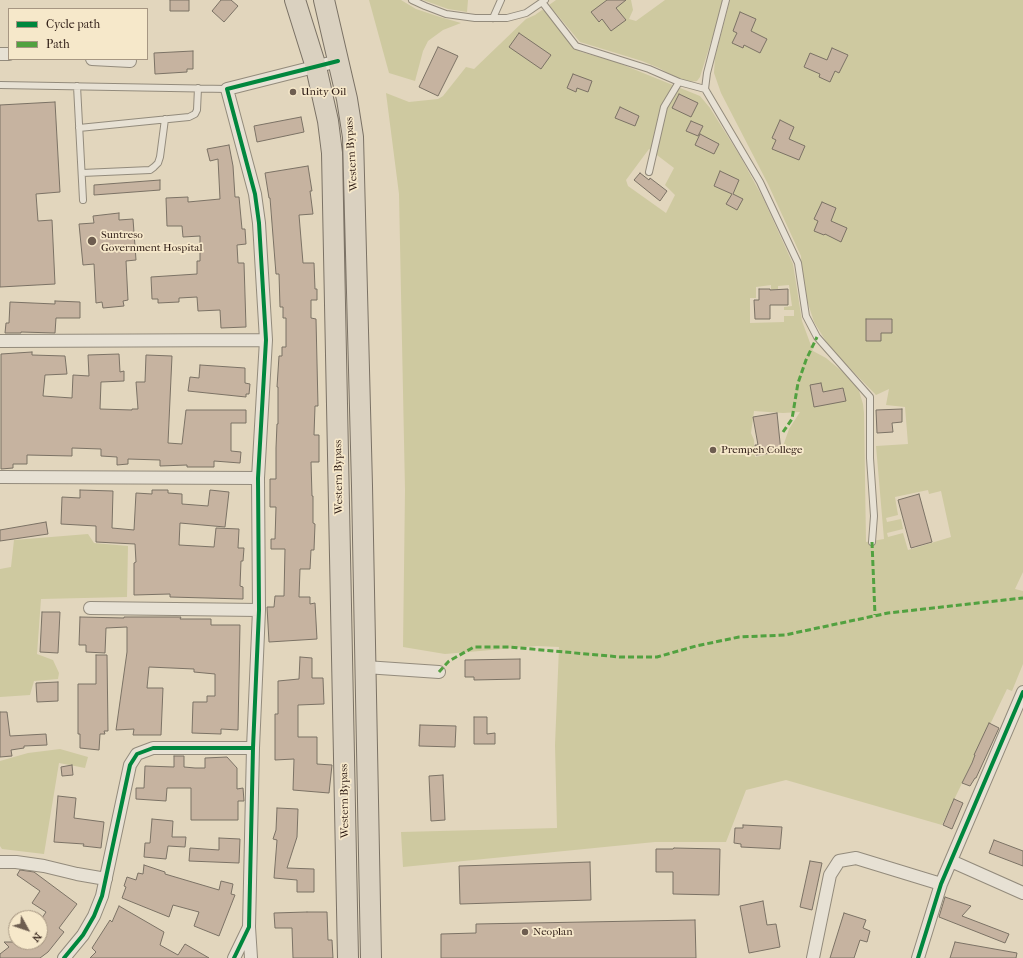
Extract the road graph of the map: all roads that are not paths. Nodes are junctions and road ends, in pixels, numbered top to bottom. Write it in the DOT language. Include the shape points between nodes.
graph roads {
  1 [pos="295,0"];
  2 [pos="324,0"];
  3 [pos="412,0"];
  4 [pos="501,0"];
  5 [pos="726,0"];
  6 [pos="544,1"];
  7 [pos="492,18"];
  8 [pos="111,60"];
  9 [pos="130,61"];
  10 [pos="338,61"];
  11 [pos="316,67"];
  12 [pos="679,82"];
  13 [pos="0,85"];
  14 [pos="77,86"];
  15 [pos="198,88"];
  16 [pos="227,89"];
  17 [pos="705,89"];
  18 [pos="165,119"];
  19 [pos="79,128"];
  20 [pos="649,172"];
  21 [pos="82,173"];
  22 [pos="83,200"];
  23 [pos="266,340"];
  24 [pos="0,341"];
  25 [pos="0,477"];
  26 [pos="258,478"];
  27 [pos="872,542"];
  28 [pos="90,608"];
  29 [pos="259,610"];
  30 [pos="365,667"];
  31 [pos="440,672"];
  32 [pos="1023,692"];
  33 [pos="253,748"];
  34 [pos="950,861"];
  35 [pos="0,862"];
  36 [pos="106,879"];
  37 [pos="941,884"];
  38 [pos="1023,893"];
  39 [pos="249,927"];
  40 [pos="64,958"];
  41 [pos="234,958"];
  42 [pos="251,958"];
  43 [pos="348,958"];
  44 [pos="371,958"];
  45 [pos="813,958"];
  46 [pos="918,958"];
  1 -- 11 [label="highway, Western Bypass"];
  2 -- 10 [label="highway, Western Bypass"];
  3 -- 7 [label="lane" via="446,14"];
  4 -- 7 [label="lane"];
  5 -- 17 [label="lane"];
  6 -- 7 [label="lane" via="526,13 507,18"];
  6 -- 12 [label="lane" via="576,46 649,69"];
  8 -- 9 [label="street"];
  10 -- 11 [label="street"];
  10 -- 30 [label="highway, Western Bypass" via="353,137"];
  11 -- 16 [label="street"];
  11 -- 43 [label="highway, Western Bypass" via="332,152"];
  12 -- 17 [label="lane"];
  12 -- 20 [label="lane" via="664,107"];
  13 -- 14 [label="lane"];
  14 -- 15 [label="lane"];
  14 -- 19 [label="lane"];
  15 -- 16 [label="lane"];
  15 -- 18 [label="lane" via="195,114"];
  16 -- 23 [label="street" via="259,223"];
  17 -- 27 [label="lane" via="760,182 798,263 806,316 816,337 870,396 870,458 874,516"];
  18 -- 19 [label="lane"];
  18 -- 21 [label="lane" via="160,157 158,163 150,170"];
  19 -- 21 [label="lane"];
  21 -- 22 [label="lane"];
  23 -- 24 [label="street"];
  23 -- 26 [label="street"];
  25 -- 26 [label="street"];
  26 -- 29 [label="street"];
  28 -- 29 [label="street"];
  29 -- 33 [label="street"];
  30 -- 31 [label="street"];
  30 -- 44 [label="highway, Western Bypass"];
  32 -- 34 [label="street"];
  33 -- 36 [label="street" via="154,748 137,754 130,765"];
  33 -- 39 [label="street"];
  34 -- 37 [label="street"];
  34 -- 38 [label="street"];
  35 -- 36 [label="street" via="44,866"];
  36 -- 40 [label="street" via="94,916 83,935"];
  37 -- 45 [label="street" via="856,858 838,861 830,875"];
  37 -- 46 [label="street"];
  39 -- 41 [label="street"];
  39 -- 42 [label="street"];
}
